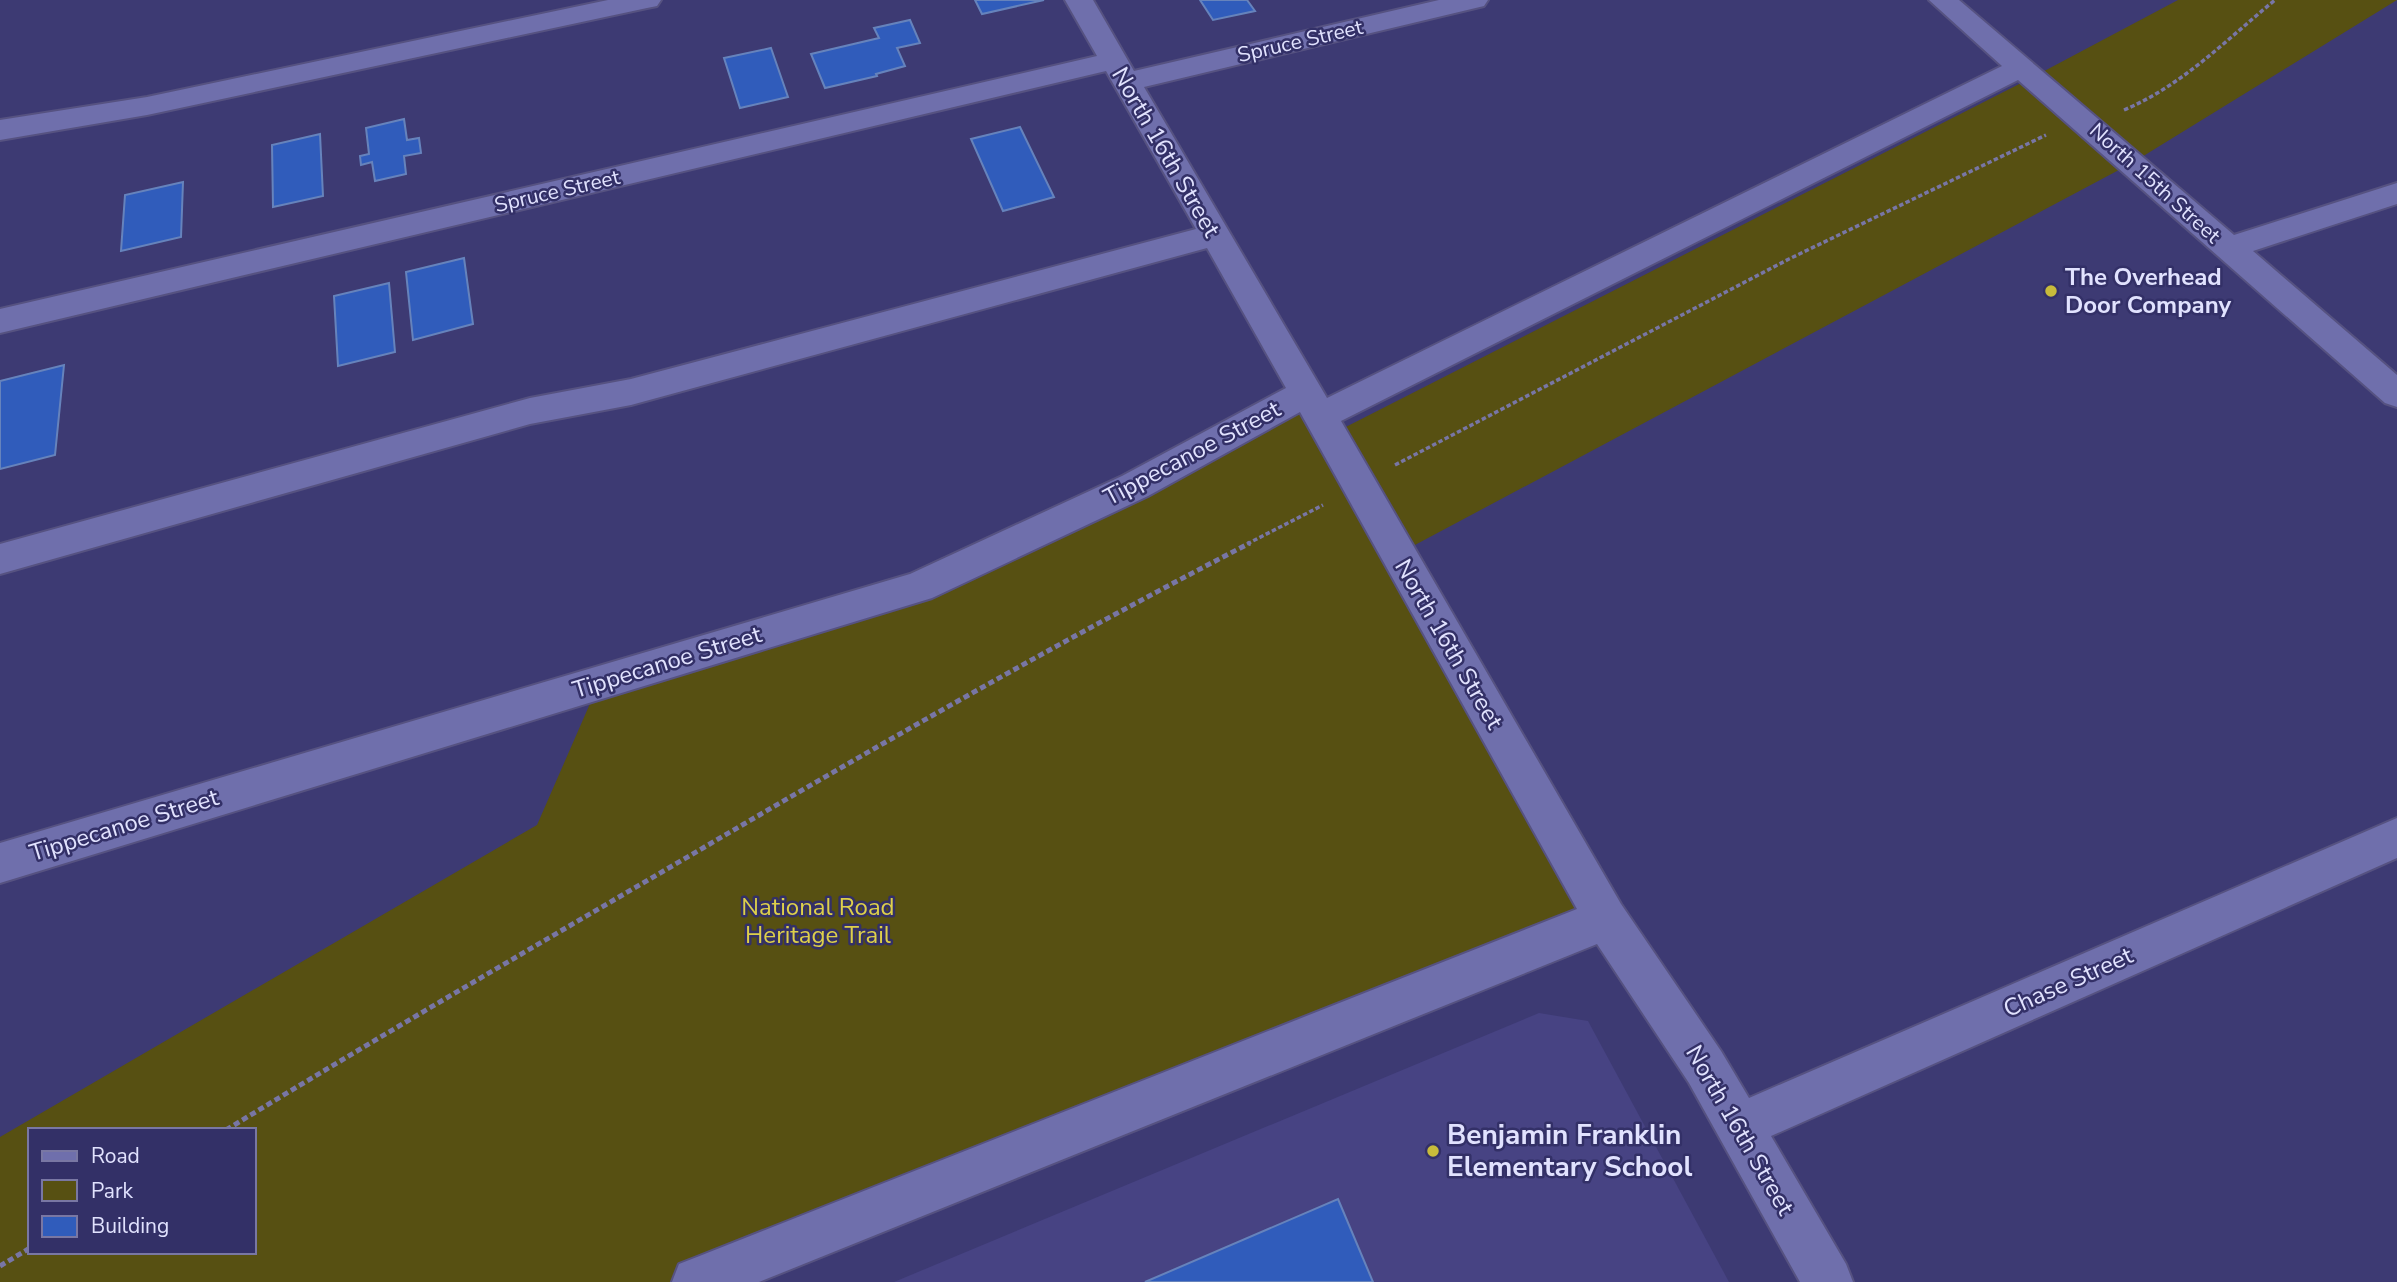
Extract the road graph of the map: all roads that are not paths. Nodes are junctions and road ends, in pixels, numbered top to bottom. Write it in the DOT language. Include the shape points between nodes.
graph roads {
  1 [pos="647,0"];
  2 [pos="1079,0"];
  3 [pos="1474,0"];
  4 [pos="1943,0"];
  5 [pos="2022,67"];
  6 [pos="1119,71"];
  7 [pos="0,130"];
  8 [pos="2397,193"];
  9 [pos="1214,235"];
  10 [pos="2228,248"];
  11 [pos="0,321"];
  12 [pos="2397,394"];
  13 [pos="1312,405"];
  14 [pos="0,559"];
  15 [pos="2397,838"];
  16 [pos="0,863"];
  17 [pos="1606,919"];
  18 [pos="1739,1126"];
  19 [pos="697,1282"];
  20 [pos="1828,1282"];
  1 -- 7 [label="street" via="148,106"];
  2 -- 6 [label="street, North 16th Street"];
  3 -- 6 [label="street, Spruce Street"];
  4 -- 5 [label="street, North 15th Street"];
  5 -- 10 [label="street, North 15th Street"];
  5 -- 13 [label="street, Tippecanoe Street"];
  6 -- 9 [label="street, North 16th Street"];
  6 -- 11 [label="street, Spruce Street"];
  8 -- 10 [label="street"];
  9 -- 13 [label="street, North 16th Street"];
  9 -- 14 [label="street" via="631,392 505,418"];
  10 -- 12 [label="street, North 15th Street"];
  13 -- 16 [label="street, Tippecanoe Street" via="919,586"];
  13 -- 17 [label="street, North 16th Street"];
  15 -- 18 [label="street, Chase Street"];
  17 -- 18 [label="street, North 16th Street"];
  17 -- 19 [label="street"];
  18 -- 20 [label="street, North 16th Street"];
}
